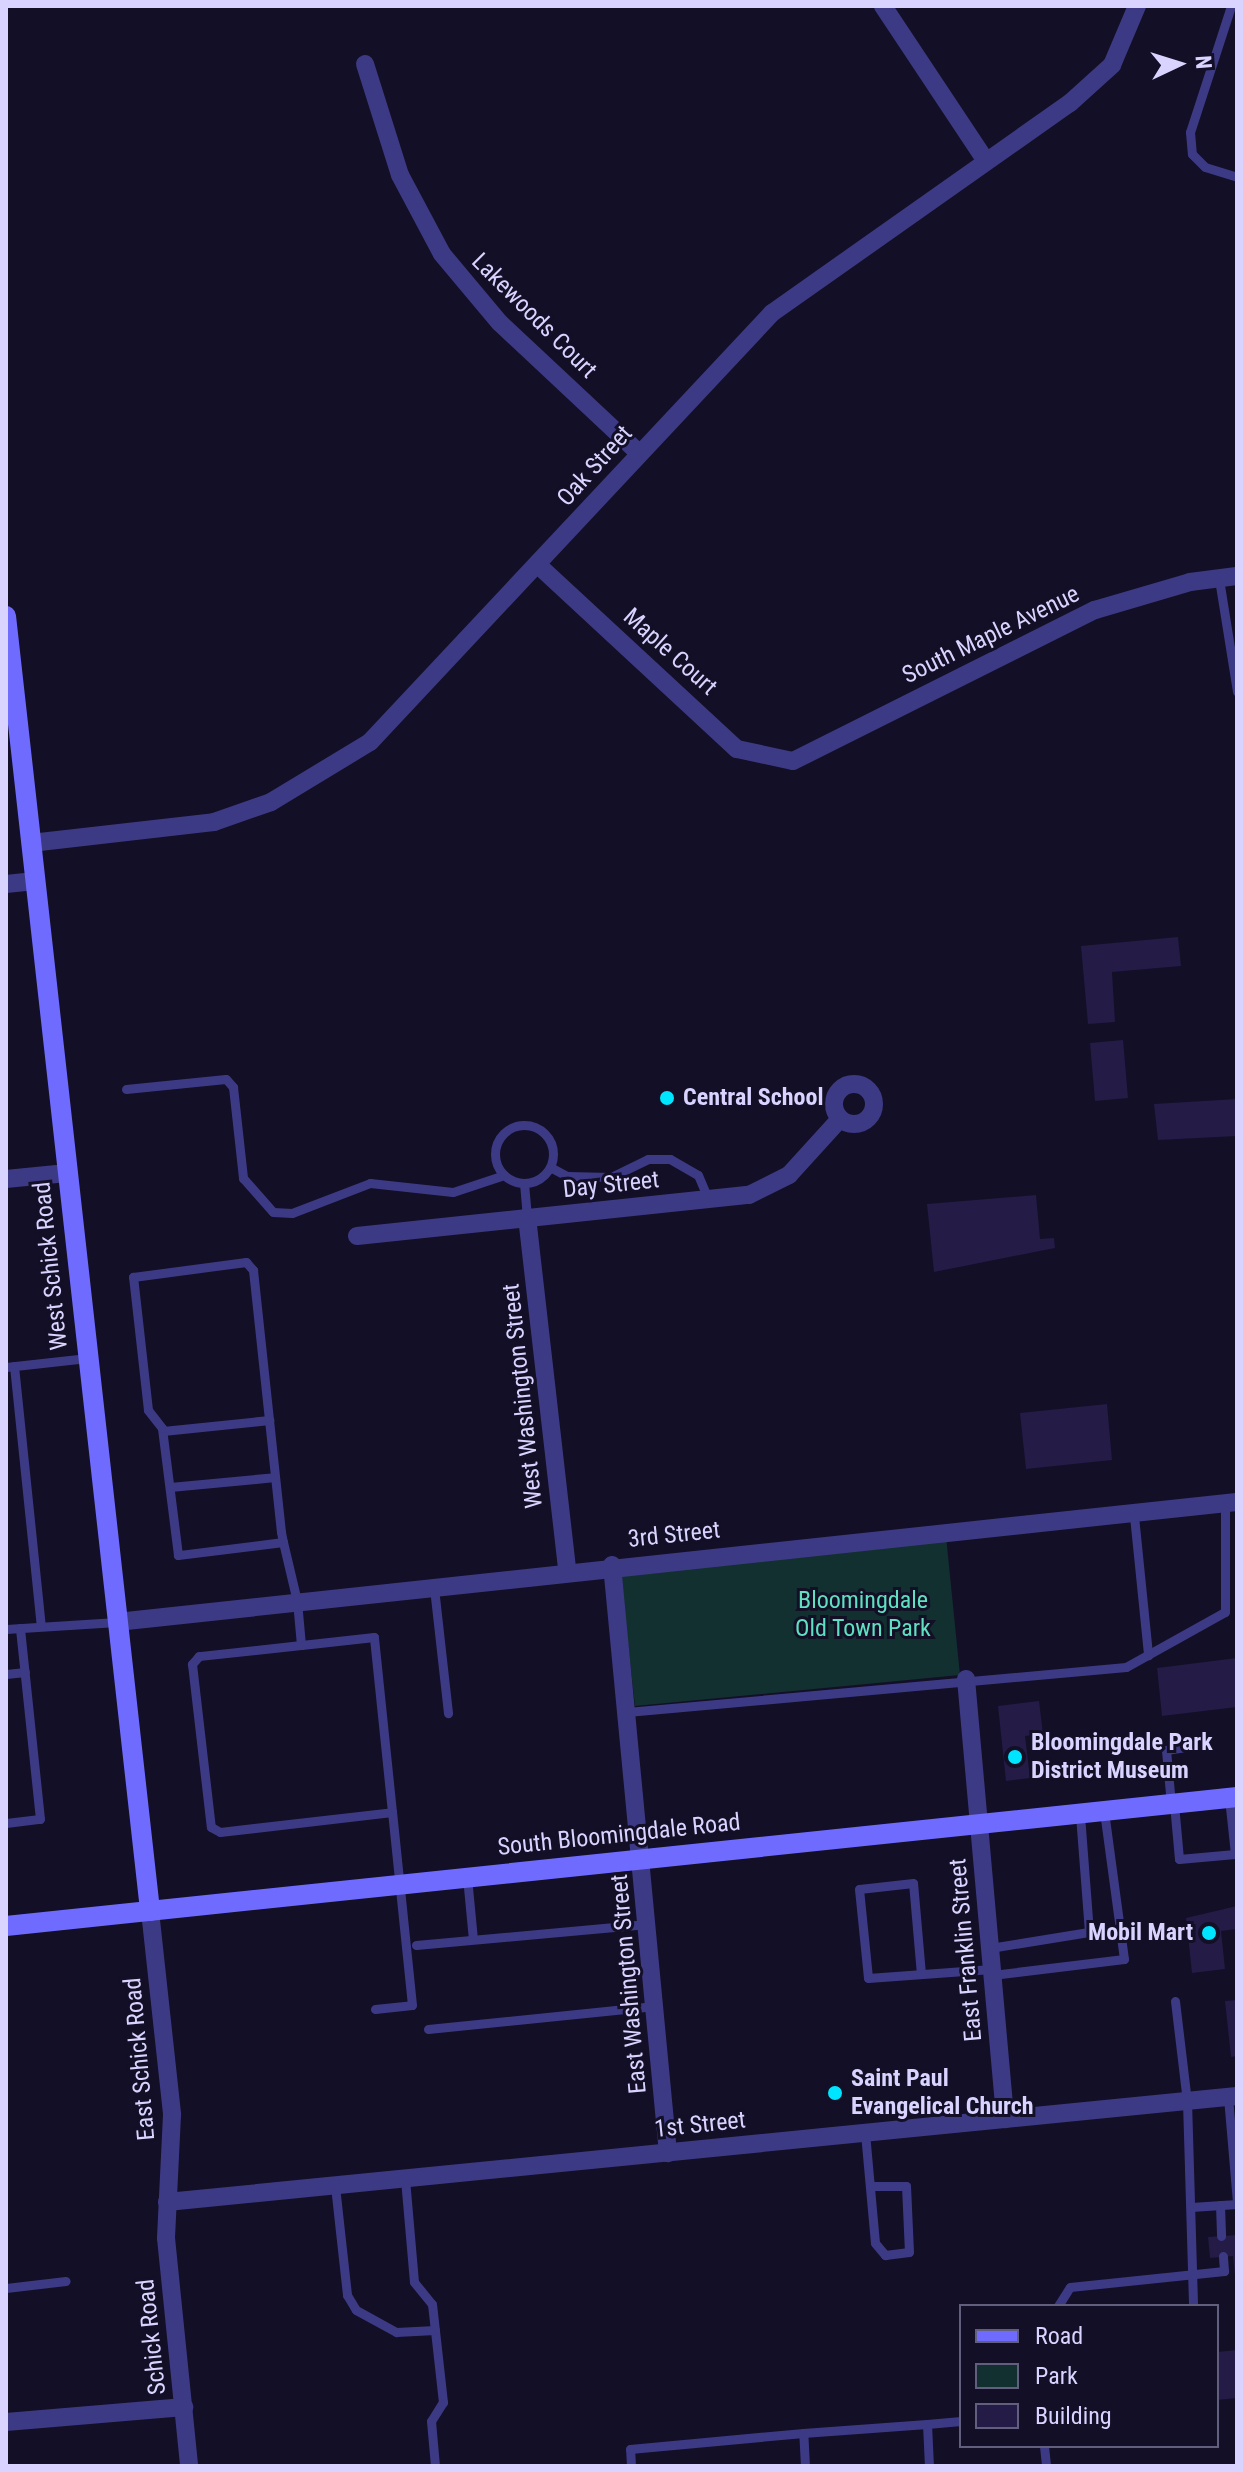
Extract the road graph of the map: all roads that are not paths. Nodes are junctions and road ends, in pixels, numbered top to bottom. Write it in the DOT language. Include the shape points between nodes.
graph roads {
  1 [pos="883,6"];
  2 [pos="1137,6"];
  3 [pos="1231,6"];
  4 [pos="365,64"];
  5 [pos="986,161"];
  6 [pos="1237,177"];
  7 [pos="639,453"];
  8 [pos="538,565"];
  9 [pos="1228,577"];
  10 [pos="6,616"];
  11 [pos="1237,692"];
  12 [pos="776,760"];
  13 [pos="31,843"];
  14 [pos="35,881"];
  15 [pos="6,884"];
  16 [pos="126,1089"];
  17 [pos="840,1119"];
  18 [pos="550,1167"];
  19 [pos="67,1173"];
  20 [pos="504,1175"];
  21 [pos="6,1179"];
  22 [pos="524,1183"];
  23 [pos="708,1199"];
  24 [pos="527,1217"];
  25 [pos="357,1236"];
  26 [pos="88,1358"];
  27 [pos="10,1366"];
  28 [pos="269,1420"];
  29 [pos="163,1431"];
  30 [pos="275,1477"];
  31 [pos="170,1487"];
  32 [pos="1231,1502"];
  33 [pos="1134,1516"];
  34 [pos="283,1542"];
  35 [pos="612,1565"];
  36 [pos="567,1569"];
  37 [pos="433,1585"];
  38 [pos="297,1601"];
  39 [pos="117,1622"];
  40 [pos="41,1626"];
  41 [pos="20,1628"];
  42 [pos="6,1629"];
  43 [pos="301,1645"];
  44 [pos="1148,1655"];
  45 [pos="25,1672"];
  46 [pos="6,1674"];
  47 [pos="966,1679"];
  48 [pos="627,1712"];
  49 [pos="448,1713"];
  50 [pos="1206,1744"];
  51 [pos="1233,1797"];
  52 [pos="1172,1804"];
  53 [pos="392,1812"];
  54 [pos="1104,1812"];
  55 [pos="1080,1814"];
  56 [pos="6,1823"];
  57 [pos="979,1825"];
  58 [pos="1236,1856"];
  59 [pos="642,1859"];
  60 [pos="467,1877"];
  61 [pos="401,1884"];
  62 [pos="150,1911"];
  63 [pos="648,1923"];
  64 [pos="6,1926"];
  65 [pos="473,1939"];
  66 [pos="416,1945"];
  67 [pos="990,1948"];
  68 [pos="992,1972"];
  69 [pos="921,1974"];
  70 [pos="1175,2001"];
  71 [pos="655,2006"];
  72 [pos="375,2009"];
  73 [pos="428,2029"];
  74 [pos="1233,2096"];
  75 [pos="1187,2101"];
  76 [pos="1005,2119"];
  77 [pos="865,2133"];
  78 [pos="1234,2138"];
  79 [pos="668,2153"];
  80 [pos="405,2179"];
  81 [pos="335,2186"];
  82 [pos="870,2186"];
  83 [pos="167,2202"];
  84 [pos="1237,2204"];
  85 [pos="1220,2205"];
  86 [pos="1191,2207"];
  87 [pos="1221,2236"];
  88 [pos="1223,2256"];
  89 [pos="1193,2273"];
  90 [pos="66,2281"];
  91 [pos="6,2288"];
  92 [pos="1059,2304"];
  93 [pos="1193,2304"];
  94 [pos="435,2330"];
  95 [pos="184,2407"];
  96 [pos="959,2421"];
  97 [pos="6,2422"];
  98 [pos="927,2424"];
  99 [pos="803,2433"];
  100 [pos="189,2466"];
  101 [pos="435,2466"];
  102 [pos="631,2466"];
  103 [pos="805,2466"];
  104 [pos="929,2466"];
  1 -- 5 [label="street"];
  2 -- 5 [label="street, Oak Street" via="1112,65"];
  3 -- 6 [label="lane" via="1190,132 1192,154 1205,167"];
  4 -- 7 [label="street, Lakewoods Court" via="400,175 442,254 500,323"];
  5 -- 7 [label="street, Oak Street" via="772,313"];
  7 -- 8 [label="street, Oak Street"];
  8 -- 12 [label="street, Maple Court" via="737,749"];
  8 -- 13 [label="street, Oak Street" via="410,706 320,777 214,822"];
  9 -- 11 [label="lane"];
  9 -- 12 [label="street, South Maple Avenue" via="1095,610 823,750"];
  10 -- 13 [label="street, West Schick Road"];
  13 -- 14 [label="street, West Schick Road"];
  14 -- 15 [label="street"];
  14 -- 19 [label="street, West Schick Road"];
  16 -- 20 [label="lane" via="226,1079 233,1087 243,1178 273,1212 292,1213 370,1183 453,1192"];
  17 -- 23 [label="street, Day Street" via="772,1186"];
  18 -- 20 [label="lane" via="552,1148 542,1131 515,1127 496,1146"];
  18 -- 22 [label="lane"];
  18 -- 23 [label="lane" via="567,1176 611,1177 648,1159 670,1159 698,1175"];
  19 -- 21 [label="street"];
  19 -- 26 [label="street, West Schick Road"];
  20 -- 22 [label="lane"];
  22 -- 24 [label="lane"];
  23 -- 24 [label="street, Day Street"];
  24 -- 25 [label="street, Day Street"];
  24 -- 36 [label="street, West Washington Street"];
  26 -- 27 [label="lane"];
  26 -- 39 [label="street, West Schick Road"];
  27 -- 40 [label="lane"];
  28 -- 29 [label="lane"];
  28 -- 29 [label="lane" via="253,1270 246,1262 133,1277 148,1410"];
  28 -- 30 [label="lane"];
  29 -- 31 [label="lane"];
  30 -- 31 [label="lane"];
  30 -- 34 [label="lane"];
  31 -- 34 [label="lane" via="178,1555"];
  32 -- 33 [label="street, 3rd Street"];
  32 -- 44 [label="lane" via="1225,1612"];
  33 -- 35 [label="street, 3rd Street"];
  33 -- 44 [label="lane"];
  34 -- 38 [label="lane"];
  35 -- 36 [label="street, 3rd Street"];
  35 -- 48 [label="street"];
  36 -- 37 [label="street, 3rd Street"];
  37 -- 38 [label="street, 3rd Street"];
  37 -- 49 [label="lane"];
  38 -- 39 [label="street, 3rd Street"];
  38 -- 43 [label="lane"];
  39 -- 40 [label="lane"];
  39 -- 62 [label="street, West Schick Road"];
  40 -- 41 [label="lane"];
  41 -- 42 [label="lane"];
  41 -- 45 [label="lane"];
  43 -- 53 [label="lane" via="374,1637"];
  43 -- 53 [label="lane" via="199,1656 192,1664 211,1827 220,1832"];
  44 -- 47 [label="lane" via="1126,1667"];
  45 -- 46 [label="lane"];
  45 -- 56 [label="lane" via="40,1819"];
  47 -- 48 [label="lane"];
  47 -- 57 [label="street, East Franklin Street"];
  48 -- 59 [label="street"];
  50 -- 52 [label="lane" via="1166,1750"];
  51 -- 52 [label="street, South Bloomingdale Road"];
  51 -- 58 [label="lane"];
  52 -- 54 [label="street, South Bloomingdale Road"];
  52 -- 58 [label="lane" via="1179,1859"];
  53 -- 61 [label="lane"];
  54 -- 55 [label="street, South Bloomingdale Road"];
  54 -- 68 [label="lane" via="1124,1959"];
  55 -- 57 [label="street, South Bloomingdale Road"];
  55 -- 67 [label="lane" via="1089,1932"];
  57 -- 59 [label="street, South Bloomingdale Road"];
  57 -- 67 [label="street, East Franklin Street"];
  59 -- 60 [label="street, South Bloomingdale Road"];
  59 -- 63 [label="street, East Washington Street"];
  60 -- 61 [label="street, South Bloomingdale Road"];
  60 -- 65 [label="lane"];
  61 -- 62 [label="street, South Bloomingdale Road"];
  61 -- 72 [label="lane" via="412,2005"];
  62 -- 64 [label="street, South Bloomingdale Road"];
  62 -- 83 [label="street, East Schick Road" via="172,2115"];
  63 -- 65 [label="lane"];
  63 -- 71 [label="street, East Washington Street"];
  65 -- 66 [label="lane"];
  67 -- 68 [label="street, East Franklin Street"];
  68 -- 69 [label="lane"];
  68 -- 76 [label="street, East Franklin Street"];
  69 -- 69 [label="lane" via="868,1978 859,1889 913,1883"];
  70 -- 75 [label="lane"];
  71 -- 73 [label="lane"];
  71 -- 79 [label="street, East Washington Street"];
  74 -- 75 [label="street, 1st Street"];
  74 -- 78 [label="lane"];
  75 -- 76 [label="street, 1st Street"];
  75 -- 86 [label="lane"];
  76 -- 77 [label="street, 1st Street"];
  77 -- 79 [label="street, 1st Street"];
  77 -- 82 [label="lane"];
  78 -- 84 [label="lane"];
  79 -- 80 [label="street, 1st Street"];
  80 -- 81 [label="street, 1st Street"];
  80 -- 94 [label="lane" via="414,2282 432,2304"];
  81 -- 83 [label="street, 1st Street"];
  81 -- 94 [label="lane" via="347,2295 356,2310 396,2332"];
  82 -- 82 [label="lane" via="875,2243 885,2255 909,2252 906,2186"];
  83 -- 95 [label="street, Schick Road"];
  84 -- 85 [label="lane"];
  85 -- 86 [label="lane"];
  85 -- 87 [label="lane"];
  86 -- 89 [label="lane"];
  88 -- 89 [label="lane" via="1224,2271"];
  89 -- 92 [label="lane" via="1070,2287"];
  89 -- 93 [label="lane"];
  90 -- 91 [label="lane"];
  94 -- 101 [label="lane" via="443,2402 431,2421"];
  95 -- 97 [label="street"];
  95 -- 100 [label="street, Schick Road"];
  96 -- 98 [label="lane"];
  98 -- 99 [label="lane"];
  98 -- 104 [label="lane"];
  99 -- 102 [label="lane" via="630,2449"];
  99 -- 103 [label="lane"];
}
